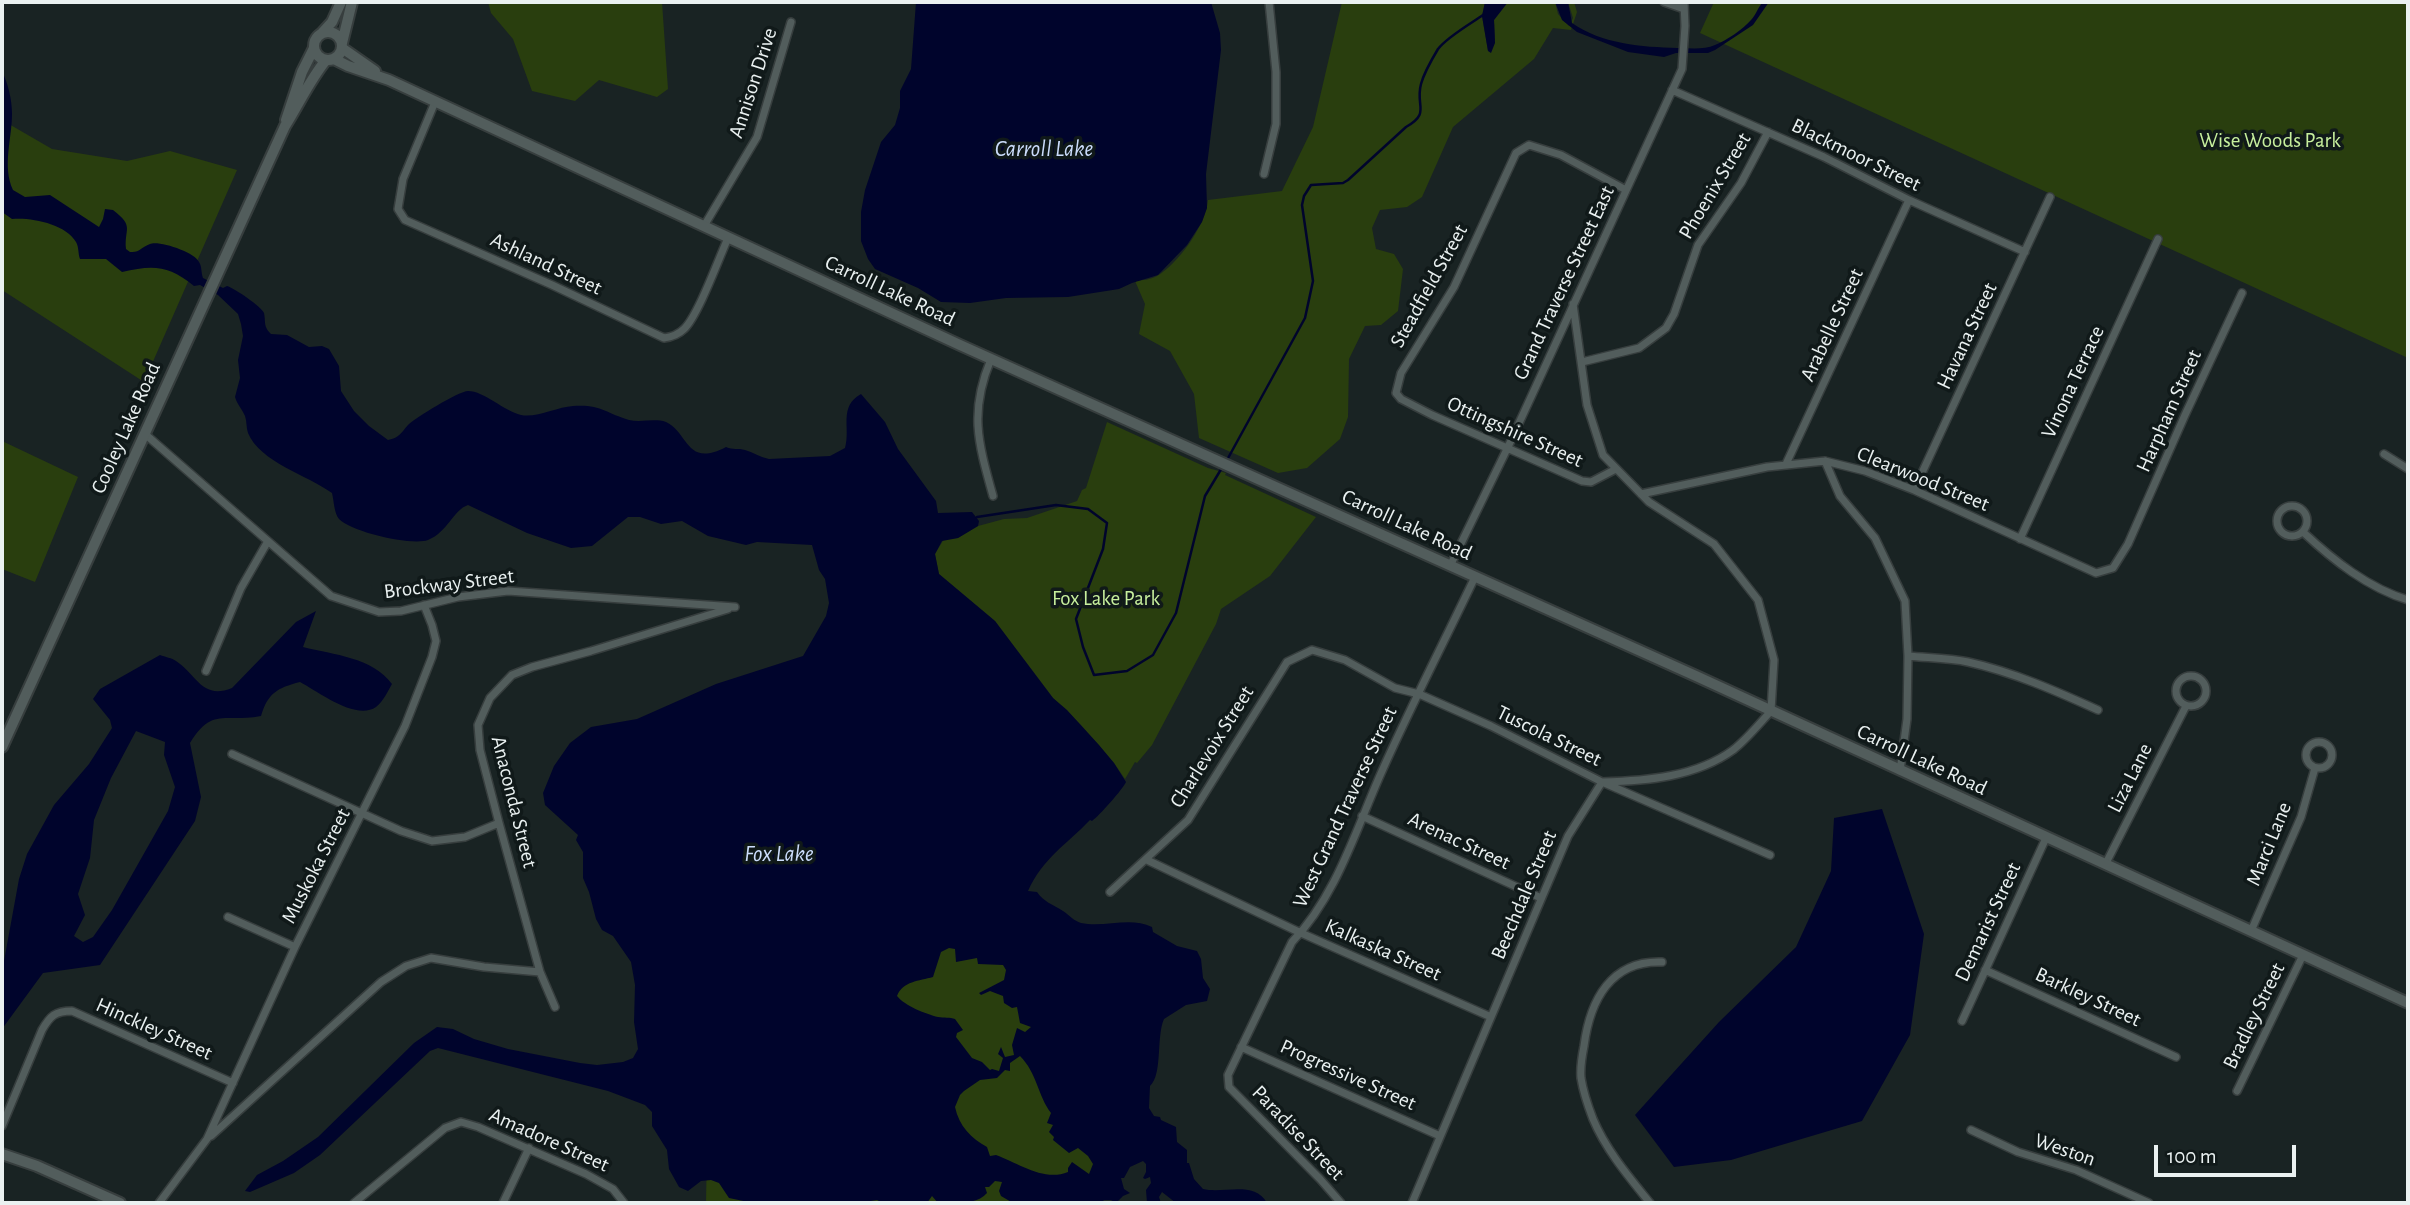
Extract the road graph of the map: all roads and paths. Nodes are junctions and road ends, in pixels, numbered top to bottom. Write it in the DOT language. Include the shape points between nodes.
graph roads {
  1 [pos="341,2"];
  2 [pos="352,2"];
  3 [pos="1269,2"];
  4 [pos="1664,2"];
  5 [pos="1684,5"];
  6 [pos="791,22"];
  7 [pos="322,33"];
  8 [pos="342,46"];
  9 [pos="314,48"];
  10 [pos="330,60"];
  11 [pos="389,80"];
  12 [pos="1672,90"];
  13 [pos="435,102"];
  14 [pos="285,126"];
  15 [pos="1768,132"];
  16 [pos="1264,174"];
  17 [pos="1626,190"];
  18 [pos="2050,197"];
  19 [pos="1909,200"];
  20 [pos="704,226"];
  21 [pos="729,237"];
  22 [pos="2158,239"];
  23 [pos="2025,252"];
  24 [pos="2242,293"];
  25 [pos="1573,304"];
  26 [pos="991,359"];
  27 [pos="1582,362"];
  28 [pos="1401,399"];
  29 [pos="145,434"];
  30 [pos="1508,447"];
  31 [pos="2384,454"];
  32 [pos="1825,461"];
  33 [pos="1786,464"];
  34 [pos="1616,469"];
  35 [pos="2408,469"];
  36 [pos="1914,490"];
  37 [pos="1641,494"];
  38 [pos="993,495"];
  39 [pos="2303,532"];
  40 [pos="2020,539"];
  41 [pos="268,541"];
  42 [pos="2128,544"];
  43 [pos="1450,566"];
  44 [pos="1475,577"];
  45 [pos="2408,600"];
  46 [pos="424,606"];
  47 [pos="735,607"];
  48 [pos="1312,650"];
  49 [pos="1908,656"];
  50 [pos="205,671"];
  51 [pos="1419,694"];
  52 [pos="2186,706"];
  53 [pos="2098,710"];
  54 [pos="1771,711"];
  55 [pos="2,747"];
  56 [pos="232,754"];
  57 [pos="2315,768"];
  58 [pos="1900,771"];
  59 [pos="1602,782"];
  60 [pos="362,814"];
  61 [pos="1362,816"];
  62 [pos="499,823"];
  63 [pos="2046,838"];
  64 [pos="1770,855"];
  65 [pos="1147,860"];
  66 [pos="2105,865"];
  67 [pos="1110,892"];
  68 [pos="1541,898"];
  69 [pos="228,917"];
  70 [pos="2251,931"];
  71 [pos="1301,933"];
  72 [pos="295,947"];
  73 [pos="2303,955"];
  74 [pos="1662,962"];
  75 [pos="1985,970"];
  76 [pos="540,972"];
  77 [pos="2408,1003"];
  78 [pos="555,1007"];
  79 [pos="1491,1017"];
  80 [pos="1962,1021"];
  81 [pos="1241,1047"];
  82 [pos="2176,1057"];
  83 [pos="233,1083"];
  84 [pos="1229,1087"];
  85 [pos="2237,1091"];
  86 [pos="2,1126"];
  87 [pos="1970,1130"];
  88 [pos="1440,1136"];
  89 [pos="207,1139"];
  90 [pos="529,1148"];
  91 [pos="2,1154"];
  92 [pos="2131,1199"];
  93 [pos="120,1203"];
  94 [pos="159,1203"];
  95 [pos="354,1203"];
  96 [pos="503,1203"];
  97 [pos="624,1203"];
  98 [pos="1341,1203"];
  99 [pos="1412,1203"];
  100 [pos="1650,1203"];
  101 [pos="2149,1203"];
  1 -- 7 [label="street"];
  2 -- 8 [label="street"];
  3 -- 16 [label="street" via="1276,124"];
  4 -- 5 [label="street"];
  5 -- 12 [label="street, Grand Traverse Street East" via="1682,69"];
  6 -- 20 [label="street, Annison Drive" via="757,137"];
  7 -- 8 [label="street" via="334,33"];
  7 -- 9 [label="street"];
  8 -- 10 [label="street"];
  8 -- 11 [label="street, Carroll Lake Road"];
  9 -- 10 [label="street" via="318,56"];
  9 -- 14 [label="street, Cooley Lake Road"];
  10 -- 11 [label="street, Carroll Lake Road"];
  10 -- 14 [label="street, Cooley Lake Road" via="308,83"];
  11 -- 13 [label="street, Carroll Lake Road"];
  12 -- 15 [label="street, Blackmoor Street"];
  12 -- 17 [label="street, Grand Traverse Street East"];
  13 -- 20 [label="street, Carroll Lake Road"];
  13 -- 21 [label="street, Ashland Street" via="403,179 398,209 405,220 664,338 686,328"];
  14 -- 29 [label="street, Cooley Lake Road"];
  15 -- 19 [label="street, Blackmoor Street"];
  15 -- 27 [label="street, Phoenix Street" via="1741,183 1698,245 1666,328 1639,348"];
  17 -- 25 [label="street, Grand Traverse Street East"];
  17 -- 28 [label="street, Steadfield Street" via="1543,148 1529,145 1516,153 1454,287 1401,373 1396,393"];
  18 -- 23 [label="street, Havana Street"];
  19 -- 23 [label="street, Blackmoor Street"];
  19 -- 33 [label="street, Arabelle Street"];
  20 -- 21 [label="street, Carroll Lake Road"];
  21 -- 26 [label="street, Carroll Lake Road"];
  22 -- 40 [label="street, Vinona Terrace"];
  23 -- 36 [label="street, Havana Street"];
  24 -- 42 [label="street, Harpham Street"];
  25 -- 27 [label="street"];
  25 -- 30 [label="street, Grand Traverse Street East"];
  26 -- 38 [label="street" via="980,389 977,432"];
  26 -- 43 [label="street, Carroll Lake Road"];
  27 -- 34 [label="street" via="1587,405 1603,455"];
  28 -- 30 [label="street, Ottingshire Street"];
  29 -- 41 [label="street, Brockway Street"];
  29 -- 55 [label="street, Cooley Lake Road"];
  30 -- 34 [label="street, Ottingshire Street" via="1582,481 1591,482"];
  30 -- 43 [label="street, Grand Traverse Street East"];
  31 -- 35 [label="street"];
  32 -- 33 [label="street, Clearwood Street"];
  32 -- 36 [label="street, Clearwood Street"];
  32 -- 49 [label="street" via="1840,496 1875,538 1905,601"];
  33 -- 37 [label="street, Clearwood Street"];
  34 -- 37 [label="street"];
  36 -- 40 [label="street, Clearwood Street"];
  37 -- 54 [label="street" via="1714,544 1758,600 1774,660"];
  39 -- 39 [label="street" via="2307,520 2301,509 2289,506 2279,513 2277,524 2282,533 2292,537"];
  39 -- 45 [label="street" via="2361,578"];
  40 -- 42 [label="street, Clearwood Street" via="2096,573 2113,568"];
  41 -- 46 [label="street, Brockway Street" via="331,596 379,612"];
  41 -- 50 [label="street" via="241,588"];
  43 -- 44 [label="street, Carroll Lake Road"];
  44 -- 51 [label="street, West Grand Traverse Street"];
  44 -- 54 [label="street, Carroll Lake Road"];
  46 -- 47 [label="street, Brockway Street" via="508,591"];
  46 -- 60 [label="street, Muskoka Street" via="436,640 432,657"];
  47 -- 62 [label="street, Anaconda Street" via="512,675 490,698 478,725"];
  48 -- 51 [label="street, Tuscola Street" via="1345,660 1395,688"];
  48 -- 65 [label="street, Charlevoix Street" via="1287,662 1188,820"];
  49 -- 53 [label="street" via="1966,661 1998,670"];
  49 -- 58 [label="street"];
  51 -- 59 [label="street, Tuscola Street"];
  51 -- 61 [label="street, West Grand Traverse Street"];
  52 -- 52 [label="street, Liza Lane" via="2177,697 2178,684 2184,678 2197,677 2206,687 2205,699"];
  52 -- 66 [label="street, Liza Lane"];
  54 -- 58 [label="street, Carroll Lake Road"];
  54 -- 59 [label="street" via="1718,760 1690,771"];
  56 -- 60 [label="street"];
  57 -- 70 [label="street, Marci Lane" via="2301,817"];
  58 -- 63 [label="street, Carroll Lake Road"];
  59 -- 64 [label="street, Tuscola Street"];
  59 -- 68 [label="street, Beechdale Street" via="1568,836"];
  60 -- 62 [label="street" via="432,841 465,837"];
  60 -- 72 [label="street, Muskoka Street"];
  61 -- 68 [label="street, Arenac Street"];
  61 -- 71 [label="street, West Grand Traverse Street" via="1332,884"];
  62 -- 76 [label="street, Anaconda Street"];
  63 -- 66 [label="street, Carroll Lake Road"];
  63 -- 75 [label="street, Demarist Street"];
  65 -- 67 [label="street, Charlevoix Street"];
  65 -- 71 [label="street, Kalkaska Street"];
  66 -- 70 [label="street, Carroll Lake Road"];
  68 -- 79 [label="street, Beechdale Street"];
  69 -- 72 [label="street"];
  70 -- 73 [label="street, Carroll Lake Road"];
  71 -- 79 [label="street, Kalkaska Street"];
  71 -- 81 [label="street, West Grand Traverse Street" via="1292,942"];
  72 -- 83 [label="street, Muskoka Street"];
  73 -- 77 [label="street, Carroll Lake Road"];
  73 -- 85 [label="street, Bradley Street"];
  74 -- 100 [label="street" via="1645,961 1627,968 1603,990 1586,1031 1581,1077 1602,1139"];
  75 -- 80 [label="street, Demarist Street"];
  75 -- 82 [label="street, Barkley Street"];
  76 -- 78 [label="street, Anaconda Street"];
  76 -- 89 [label="street, Muskoka Street" via="431,958 406,966 381,982"];
  79 -- 88 [label="street, Beechdale Street"];
  81 -- 84 [label="street, West Grand Traverse Street" via="1228,1075"];
  81 -- 88 [label="street, Progressive Street"];
  83 -- 86 [label="street, Hinckley Street" via="72,1011 59,1011 42,1030"];
  83 -- 89 [label="street, Muskoka Street"];
  84 -- 98 [label="street, Paradise Street"];
  87 -- 92 [label="street, Weston" via="2018,1152 2076,1170"];
  88 -- 99 [label="street, Beechdale Street"];
  89 -- 94 [label="street, Muskoka Street"];
  90 -- 95 [label="street, Amadore Street" via="461,1122 445,1128"];
  90 -- 96 [label="street"];
  90 -- 97 [label="street, Amadore Street" via="613,1189"];
  91 -- 93 [label="street"];
  92 -- 101 [label="street, Weston"];
}
